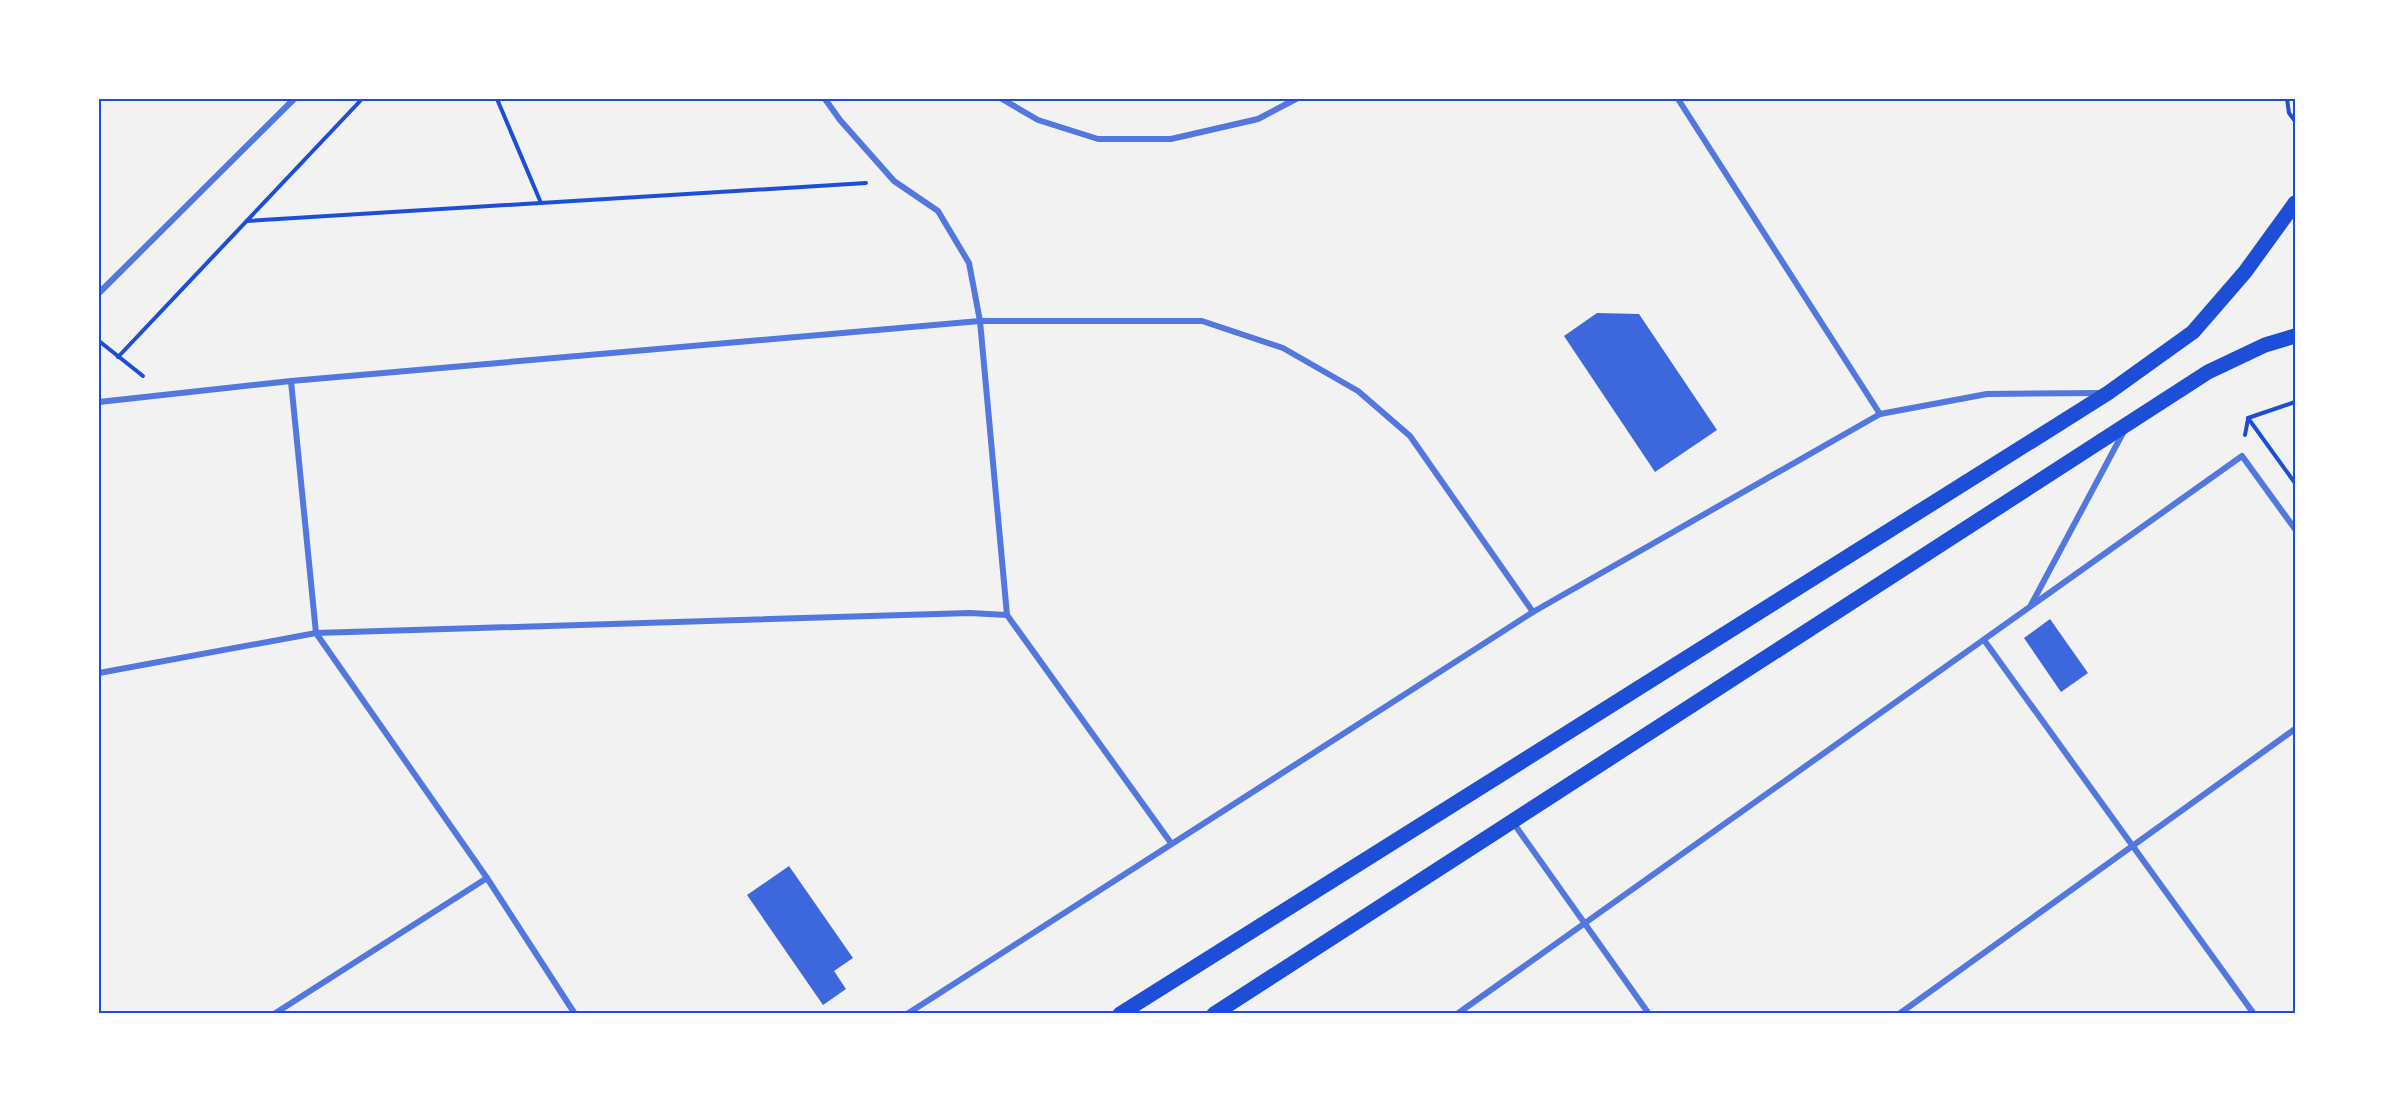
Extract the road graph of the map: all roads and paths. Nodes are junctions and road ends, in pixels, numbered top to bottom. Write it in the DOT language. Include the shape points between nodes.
graph roads {
  1 [pos="294,99"];
  2 [pos="362,99"];
  3 [pos="497,99"];
  4 [pos="825,99"];
  5 [pos="1002,99"];
  6 [pos="1296,99"];
  7 [pos="1678,99"];
  8 [pos="2288,99"];
  9 [pos="2295,121"];
  10 [pos="894,181"];
  11 [pos="541,203"];
  12 [pos="2295,203"];
  13 [pos="247,221"];
  14 [pos="99,293"];
  15 [pos="980,321"];
  16 [pos="2295,336"];
  17 [pos="99,341"];
  18 [pos="118,357"];
  19 [pos="291,381"];
  20 [pos="2108,393"];
  21 [pos="168,395"];
  22 [pos="99,402"];
  23 [pos="2295,402"];
  24 [pos="1880,414"];
  25 [pos="2128,423"];
  26 [pos="2295,483"];
  27 [pos="2295,529"];
  28 [pos="2030,608"];
  29 [pos="1533,612"];
  30 [pos="1007,615"];
  31 [pos="316,633"];
  32 [pos="1984,640"];
  33 [pos="99,673"];
  34 [pos="2295,729"];
  35 [pos="1512,821"];
  36 [pos="1171,843"];
  37 [pos="2133,846"];
  38 [pos="487,878"];
  39 [pos="1584,924"];
  40 [pos="274,1014"];
  41 [pos="575,1014"];
  42 [pos="907,1014"];
  43 [pos="1120,1014"];
  44 [pos="1214,1014"];
  45 [pos="1457,1014"];
  46 [pos="1649,1014"];
  47 [pos="1899,1014"];
  48 [pos="2254,1014"];
  1 -- 14 [label="street"];
  2 -- 13 [label="path"];
  3 -- 11 [label="path"];
  4 -- 10 [label="street"];
  5 -- 6 [label="street" via="1038,120 1098,139 1171,139 1258,119"];
  7 -- 24 [label="street"];
  8 -- 9 [label="path" via="2289,113"];
  10 -- 11 [label="path"];
  10 -- 15 [label="street" via="938,211 969,262"];
  11 -- 13 [label="path"];
  12 -- 20 [label="main road" via="2245,272 2193,332"];
  13 -- 18 [label="path"];
  15 -- 19 [label="street"];
  15 -- 29 [label="street" via="1202,321 1283,348 1358,391 1410,436"];
  15 -- 30 [label="street"];
  16 -- 25 [label="main road" via="2265,345 2208,372"];
  17 -- 18 [label="path"];
  18 -- 21 [label="path"];
  19 -- 21 [label="street"];
  19 -- 31 [label="street"];
  20 -- 24 [label="street" via="1987,394"];
  20 -- 43 [label="main road"];
  21 -- 22 [label="street"];
  23 -- 26 [label="path" via="2248,418"];
  24 -- 29 [label="street"];
  25 -- 28 [label="street"];
  25 -- 35 [label="main road"];
  27 -- 28 [label="street" via="2242,456"];
  28 -- 32 [label="street"];
  29 -- 36 [label="street"];
  30 -- 31 [label="street"];
  30 -- 36 [label="street"];
  31 -- 33 [label="street"];
  31 -- 38 [label="street"];
  32 -- 37 [label="street"];
  32 -- 39 [label="street"];
  34 -- 37 [label="street"];
  35 -- 39 [label="street"];
  35 -- 44 [label="main road"];
  36 -- 42 [label="street"];
  37 -- 47 [label="street"];
  37 -- 48 [label="street"];
  38 -- 40 [label="street"];
  38 -- 41 [label="street"];
  39 -- 45 [label="street"];
  39 -- 46 [label="street"];
}
